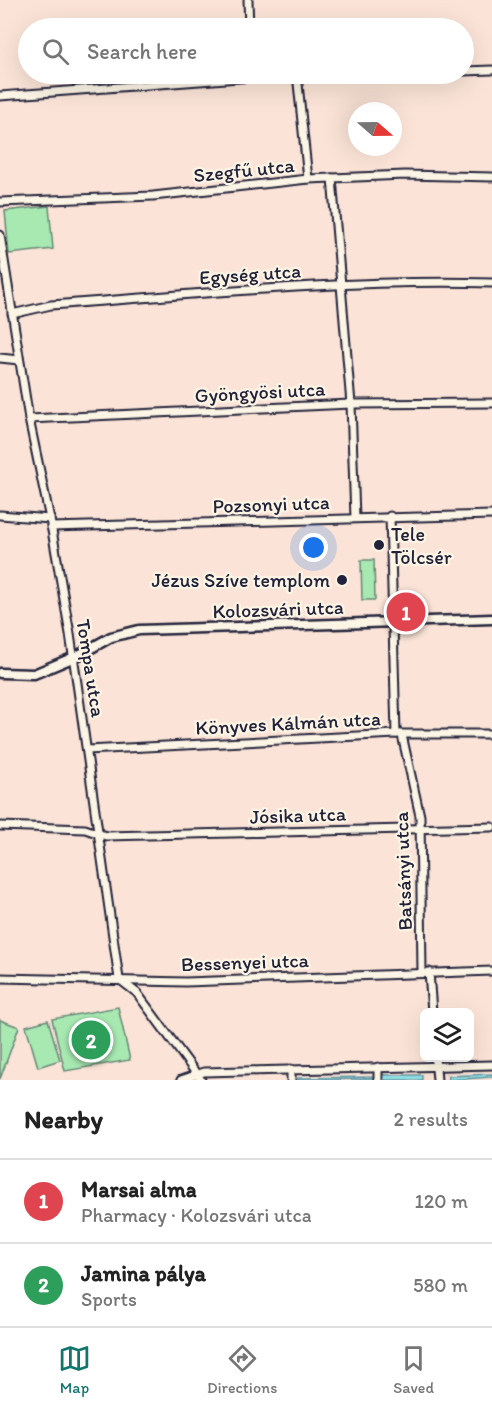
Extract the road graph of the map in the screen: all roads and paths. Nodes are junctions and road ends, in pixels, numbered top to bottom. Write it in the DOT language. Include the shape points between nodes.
graph roads {
  1 [pos="248,0"];
  2 [pos="249,18"];
  3 [pos="492,70"];
  4 [pos="474,71"];
  5 [pos="137,84"];
  6 [pos="296,84"];
  7 [pos="0,96"];
  8 [pos="492,177"];
  9 [pos="332,178"];
  10 [pos="308,179"];
  11 [pos="0,202"];
  12 [pos="0,235"];
  13 [pos="492,283"];
  14 [pos="339,284"];
  15 [pos="12,314"];
  16 [pos="0,358"];
  17 [pos="18,360"];
  18 [pos="492,403"];
  19 [pos="351,405"];
  20 [pos="29,419"];
  21 [pos="0,515"];
  22 [pos="492,515"];
  23 [pos="390,516"];
  24 [pos="355,518"];
  25 [pos="51,523"];
  26 [pos="492,619"];
  27 [pos="393,621"];
  28 [pos="72,658"];
  29 [pos="0,673"];
  30 [pos="399,734"];
  31 [pos="492,734"];
  32 [pos="87,750"];
  33 [pos="0,826"];
  34 [pos="419,827"];
  35 [pos="492,827"];
  36 [pos="98,832"];
  37 [pos="492,971"];
  38 [pos="425,973"];
  39 [pos="0,978"];
  40 [pos="119,979"];
  41 [pos="431,1008"];
  42 [pos="435,1062"];
  43 [pos="492,1065"];
  44 [pos="378,1068"];
  45 [pos="436,1068"];
  46 [pos="291,1069"];
  47 [pos="199,1077"];
  48 [pos="181,1080"];
  49 [pos="291,1080"];
  50 [pos="378,1080"];
  51 [pos="437,1080"];
  1 -- 2 [label="street"];
  3 -- 4 [label="street"];
  5 -- 7 [label="street"];
  6 -- 10 [label="street"];
  8 -- 9 [label="street, Szegfű utca"];
  9 -- 10 [label="street, Szegfű utca"];
  9 -- 14 [label="street"];
  10 -- 11 [label="street, Szegfű utca" via="153,196"];
  12 -- 15 [label="street, Tompa utca"];
  13 -- 14 [label="street, Egység utca"];
  14 -- 15 [label="street, Egység utca" via="51,305"];
  14 -- 19 [label="street"];
  15 -- 17 [label="street, Tompa utca"];
  16 -- 17 [label="street"];
  17 -- 20 [label="street, Tompa utca"];
  18 -- 19 [label="street, Gyöngyösi utca"];
  19 -- 20 [label="street, Gyöngyösi utca"];
  19 -- 24 [label="street"];
  20 -- 25 [label="street, Tompa utca"];
  21 -- 25 [label="street, Pozsonyi utca"];
  22 -- 23 [label="street, Pozsonyi utca"];
  23 -- 24 [label="street, Pozsonyi utca"];
  23 -- 27 [label="street, Batsányi utca"];
  24 -- 25 [label="street, Pozsonyi utca"];
  25 -- 28 [label="street, Tompa utca"];
  26 -- 27 [label="street, Kolozsvári utca"];
  27 -- 28 [label="street, Kolozsvári utca" via="139,630 111,637"];
  27 -- 30 [label="street, Batsányi utca"];
  28 -- 29 [label="street, Kolozsvári utca" via="34,674"];
  28 -- 32 [label="street, Tompa utca"];
  30 -- 31 [label="street, Könyves Kálmán utca"];
  30 -- 32 [label="street, Könyves Kálmán utca"];
  30 -- 34 [label="street, Batsányi utca" via="420,816"];
  32 -- 36 [label="street, Tompa utca"];
  33 -- 36 [label="street"];
  34 -- 35 [label="street, Jósika utca"];
  34 -- 36 [label="street, Jósika utca" via="106,836"];
  34 -- 38 [label="street, Batsányi utca"];
  36 -- 40 [label="street, Tompa utca"];
  37 -- 38 [label="street, Bessenyei utca"];
  38 -- 40 [label="street, Bessenyei utca" via="186,982"];
  38 -- 41 [label="street, Batsányi utca"];
  39 -- 40 [label="street, Bessenyei utca"];
  40 -- 47 [label="street" via="137,993"];
  42 -- 45 [label="street"];
  43 -- 45 [label="street"];
  44 -- 45 [label="street"];
  44 -- 46 [label="street"];
  44 -- 50 [label="street"];
  45 -- 51 [label="street"];
  46 -- 47 [label="street"];
  46 -- 49 [label="street"];
  47 -- 48 [label="street"];
}
